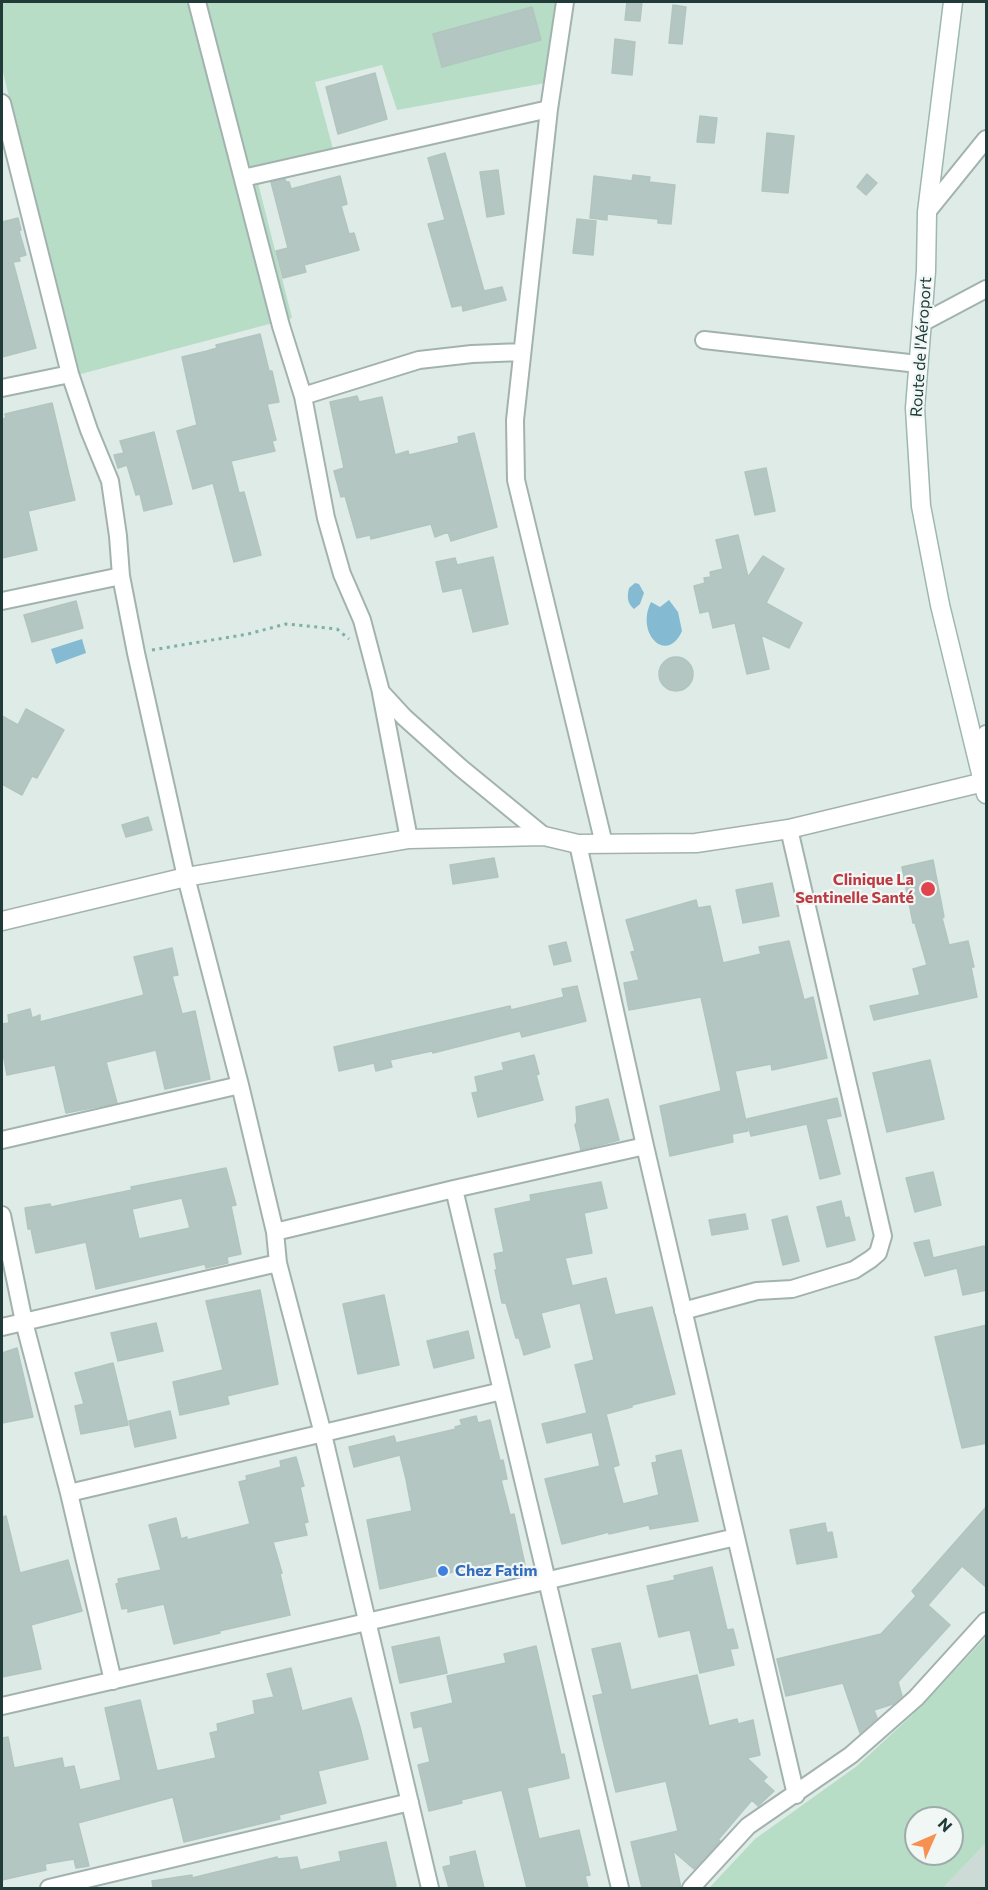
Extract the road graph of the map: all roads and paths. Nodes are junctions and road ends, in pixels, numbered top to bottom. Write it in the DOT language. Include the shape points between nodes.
graph roads {
  1 [pos="197,2"];
  2 [pos="565,2"];
  3 [pos="953,2"];
  4 [pos="2,103"];
  5 [pos="549,110"];
  6 [pos="987,139"];
  7 [pos="243,178"];
  8 [pos="927,212"];
  9 [pos="987,289"];
  10 [pos="922,323"];
  11 [pos="704,340"];
  12 [pos="522,352"];
  13 [pos="918,364"];
  14 [pos="70,374"];
  15 [pos="2,388"];
  16 [pos="303,396"];
  17 [pos="121,576"];
  18 [pos="2,601"];
  19 [pos="350,639"];
  20 [pos="136,653"];
  21 [pos="381,692"];
  22 [pos="987,734"];
  23 [pos="976,751"];
  24 [pos="985,788"];
  25 [pos="789,829"];
  26 [pos="544,836"];
  27 [pos="409,840"];
  28 [pos="578,844"];
  29 [pos="604,844"];
  30 [pos="186,877"];
  31 [pos="2,921"];
  32 [pos="240,1085"];
  33 [pos="2,1140"];
  34 [pos="645,1146"];
  35 [pos="454,1189"];
  36 [pos="2,1215"];
  37 [pos="275,1232"];
  38 [pos="278,1263"];
  39 [pos="683,1311"];
  40 [pos="24,1322"];
  41 [pos="2,1327"];
  42 [pos="502,1391"];
  43 [pos="323,1434"];
  44 [pos="69,1493"];
  45 [pos="736,1537"];
  46 [pos="547,1579"];
  47 [pos="987,1621"];
  48 [pos="367,1622"];
  49 [pos="113,1681"];
  50 [pos="2,1706"];
  51 [pos="796,1795"];
  52 [pos="410,1802"];
  53 [pos="49,1888"];
  54 [pos="430,1888"];
  55 [pos="620,1888"];
  56 [pos="691,1888"];
  1 -- 7 [label="street"];
  2 -- 5 [label="street"];
  3 -- 8 [label="street, Route de l'Aéroport"];
  4 -- 14 [label="street"];
  5 -- 7 [label="street"];
  5 -- 12 [label="street"];
  6 -- 8 [label="street"];
  7 -- 16 [label="street"];
  8 -- 10 [label="street, Route de l'Aéroport"];
  9 -- 10 [label="street"];
  10 -- 13 [label="street, Route de l'Aéroport"];
  11 -- 13 [label="street"];
  12 -- 16 [label="street" via="419,360"];
  12 -- 29 [label="street" via="515,420 516,480"];
  13 -- 23 [label="street, Route de l'Aéroport" via="915,408 921,506 940,605"];
  14 -- 15 [label="street"];
  14 -- 17 [label="street" via="110,481"];
  16 -- 21 [label="street" via="326,518 342,574 362,620"];
  17 -- 18 [label="street"];
  17 -- 20 [label="street"];
  19 -- 20 [label="path" via="337,629 286,624"];
  20 -- 30 [label="street"];
  21 -- 26 [label="street" via="460,768"];
  21 -- 27 [label="street"];
  22 -- 23 [label="street"];
  23 -- 24 [label="street, Route de l'Aéroport"];
  24 -- 25 [label="street"];
  25 -- 29 [label="street" via="696,843"];
  25 -- 39 [label="street" via="882,1244 871,1259 854,1270 792,1289 757,1291"];
  26 -- 27 [label="street"];
  26 -- 28 [label="street"];
  27 -- 30 [label="street"];
  28 -- 29 [label="street"];
  28 -- 34 [label="street"];
  30 -- 31 [label="street"];
  30 -- 32 [label="street"];
  32 -- 33 [label="street"];
  32 -- 37 [label="street"];
  34 -- 35 [label="street"];
  34 -- 39 [label="street"];
  35 -- 37 [label="street"];
  35 -- 42 [label="street"];
  36 -- 40 [label="street"];
  37 -- 38 [label="street"];
  38 -- 40 [label="street"];
  38 -- 43 [label="street"];
  39 -- 45 [label="street"];
  40 -- 41 [label="street"];
  40 -- 44 [label="street"];
  42 -- 43 [label="street"];
  42 -- 46 [label="street"];
  43 -- 44 [label="street"];
  43 -- 48 [label="street"];
  44 -- 49 [label="street"];
  45 -- 46 [label="street"];
  45 -- 51 [label="street"];
  46 -- 48 [label="street"];
  46 -- 55 [label="street"];
  47 -- 51 [label="street" via="916,1698 851,1755"];
  48 -- 49 [label="street"];
  48 -- 52 [label="street"];
  49 -- 50 [label="street"];
  51 -- 56 [label="street" via="748,1826"];
  52 -- 53 [label="street"];
  52 -- 54 [label="street"];
}
